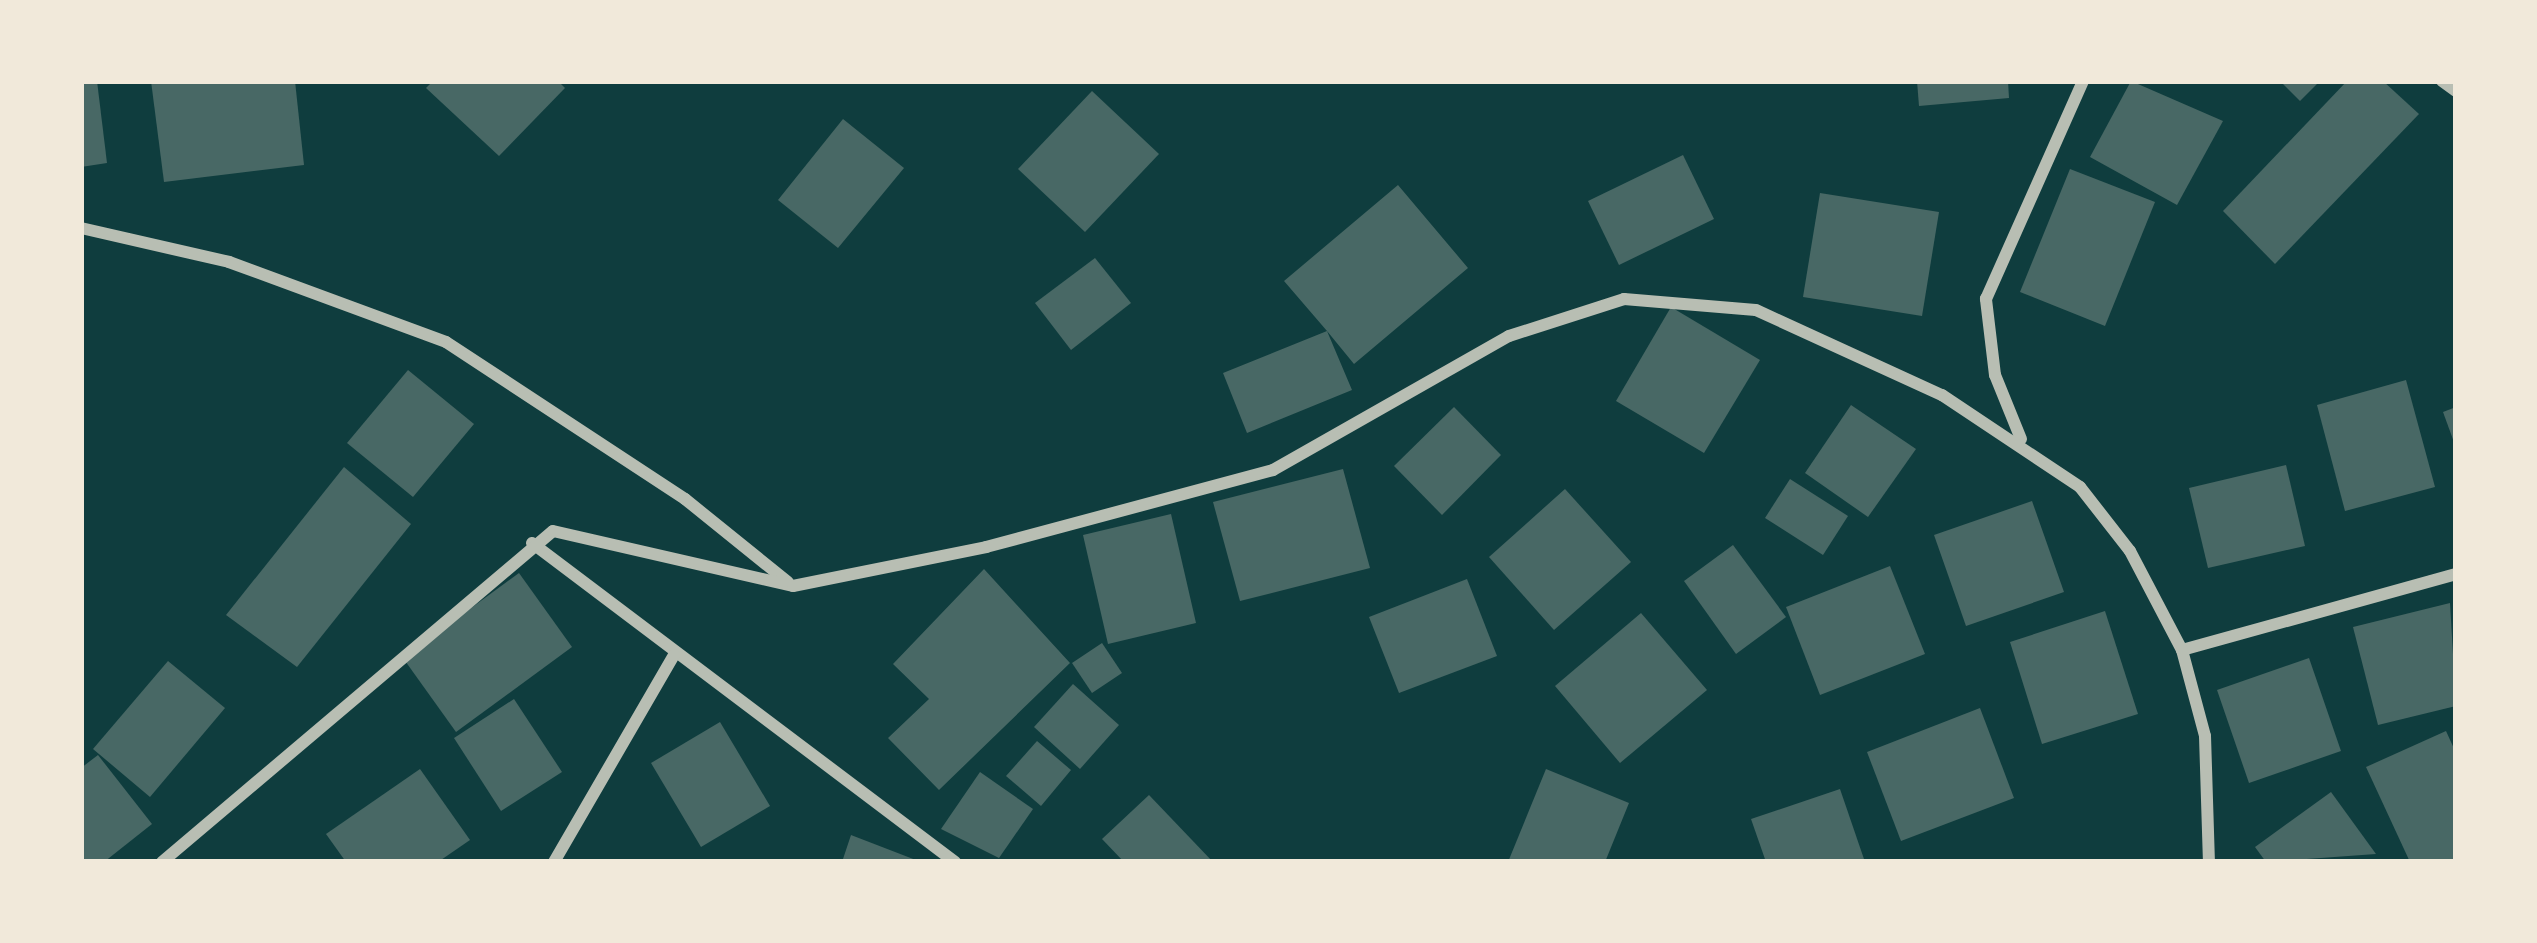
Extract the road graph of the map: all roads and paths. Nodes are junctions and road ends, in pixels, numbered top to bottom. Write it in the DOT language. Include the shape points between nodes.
graph roads {
  1 [pos="2083,81"];
  2 [pos="2442,81"];
  3 [pos="2456,91"];
  4 [pos="81,228"];
  5 [pos="2022,440"];
  6 [pos="532,543"];
  7 [pos="2456,574"];
  8 [pos="794,586"];
  9 [pos="2182,650"];
  10 [pos="674,655"];
  11 [pos="162,862"];
  12 [pos="554,862"];
  13 [pos="955,862"];
  14 [pos="2209,862"];
  1 -- 5 [label="street" via="1986,299 1995,375"];
  2 -- 3 [label="street"];
  4 -- 8 [label="street" via="229,262 446,342 685,499"];
  5 -- 8 [label="street" via="1756,310 1624,299 1509,336 1273,470"];
  5 -- 9 [label="street" via="2080,487 2130,551"];
  6 -- 8 [label="street" via="583,533"];
  6 -- 10 [label="street"];
  6 -- 11 [label="street"];
  7 -- 9 [label="street"];
  9 -- 14 [label="street" via="2205,736"];
  10 -- 12 [label="street"];
  10 -- 13 [label="street"];
}
